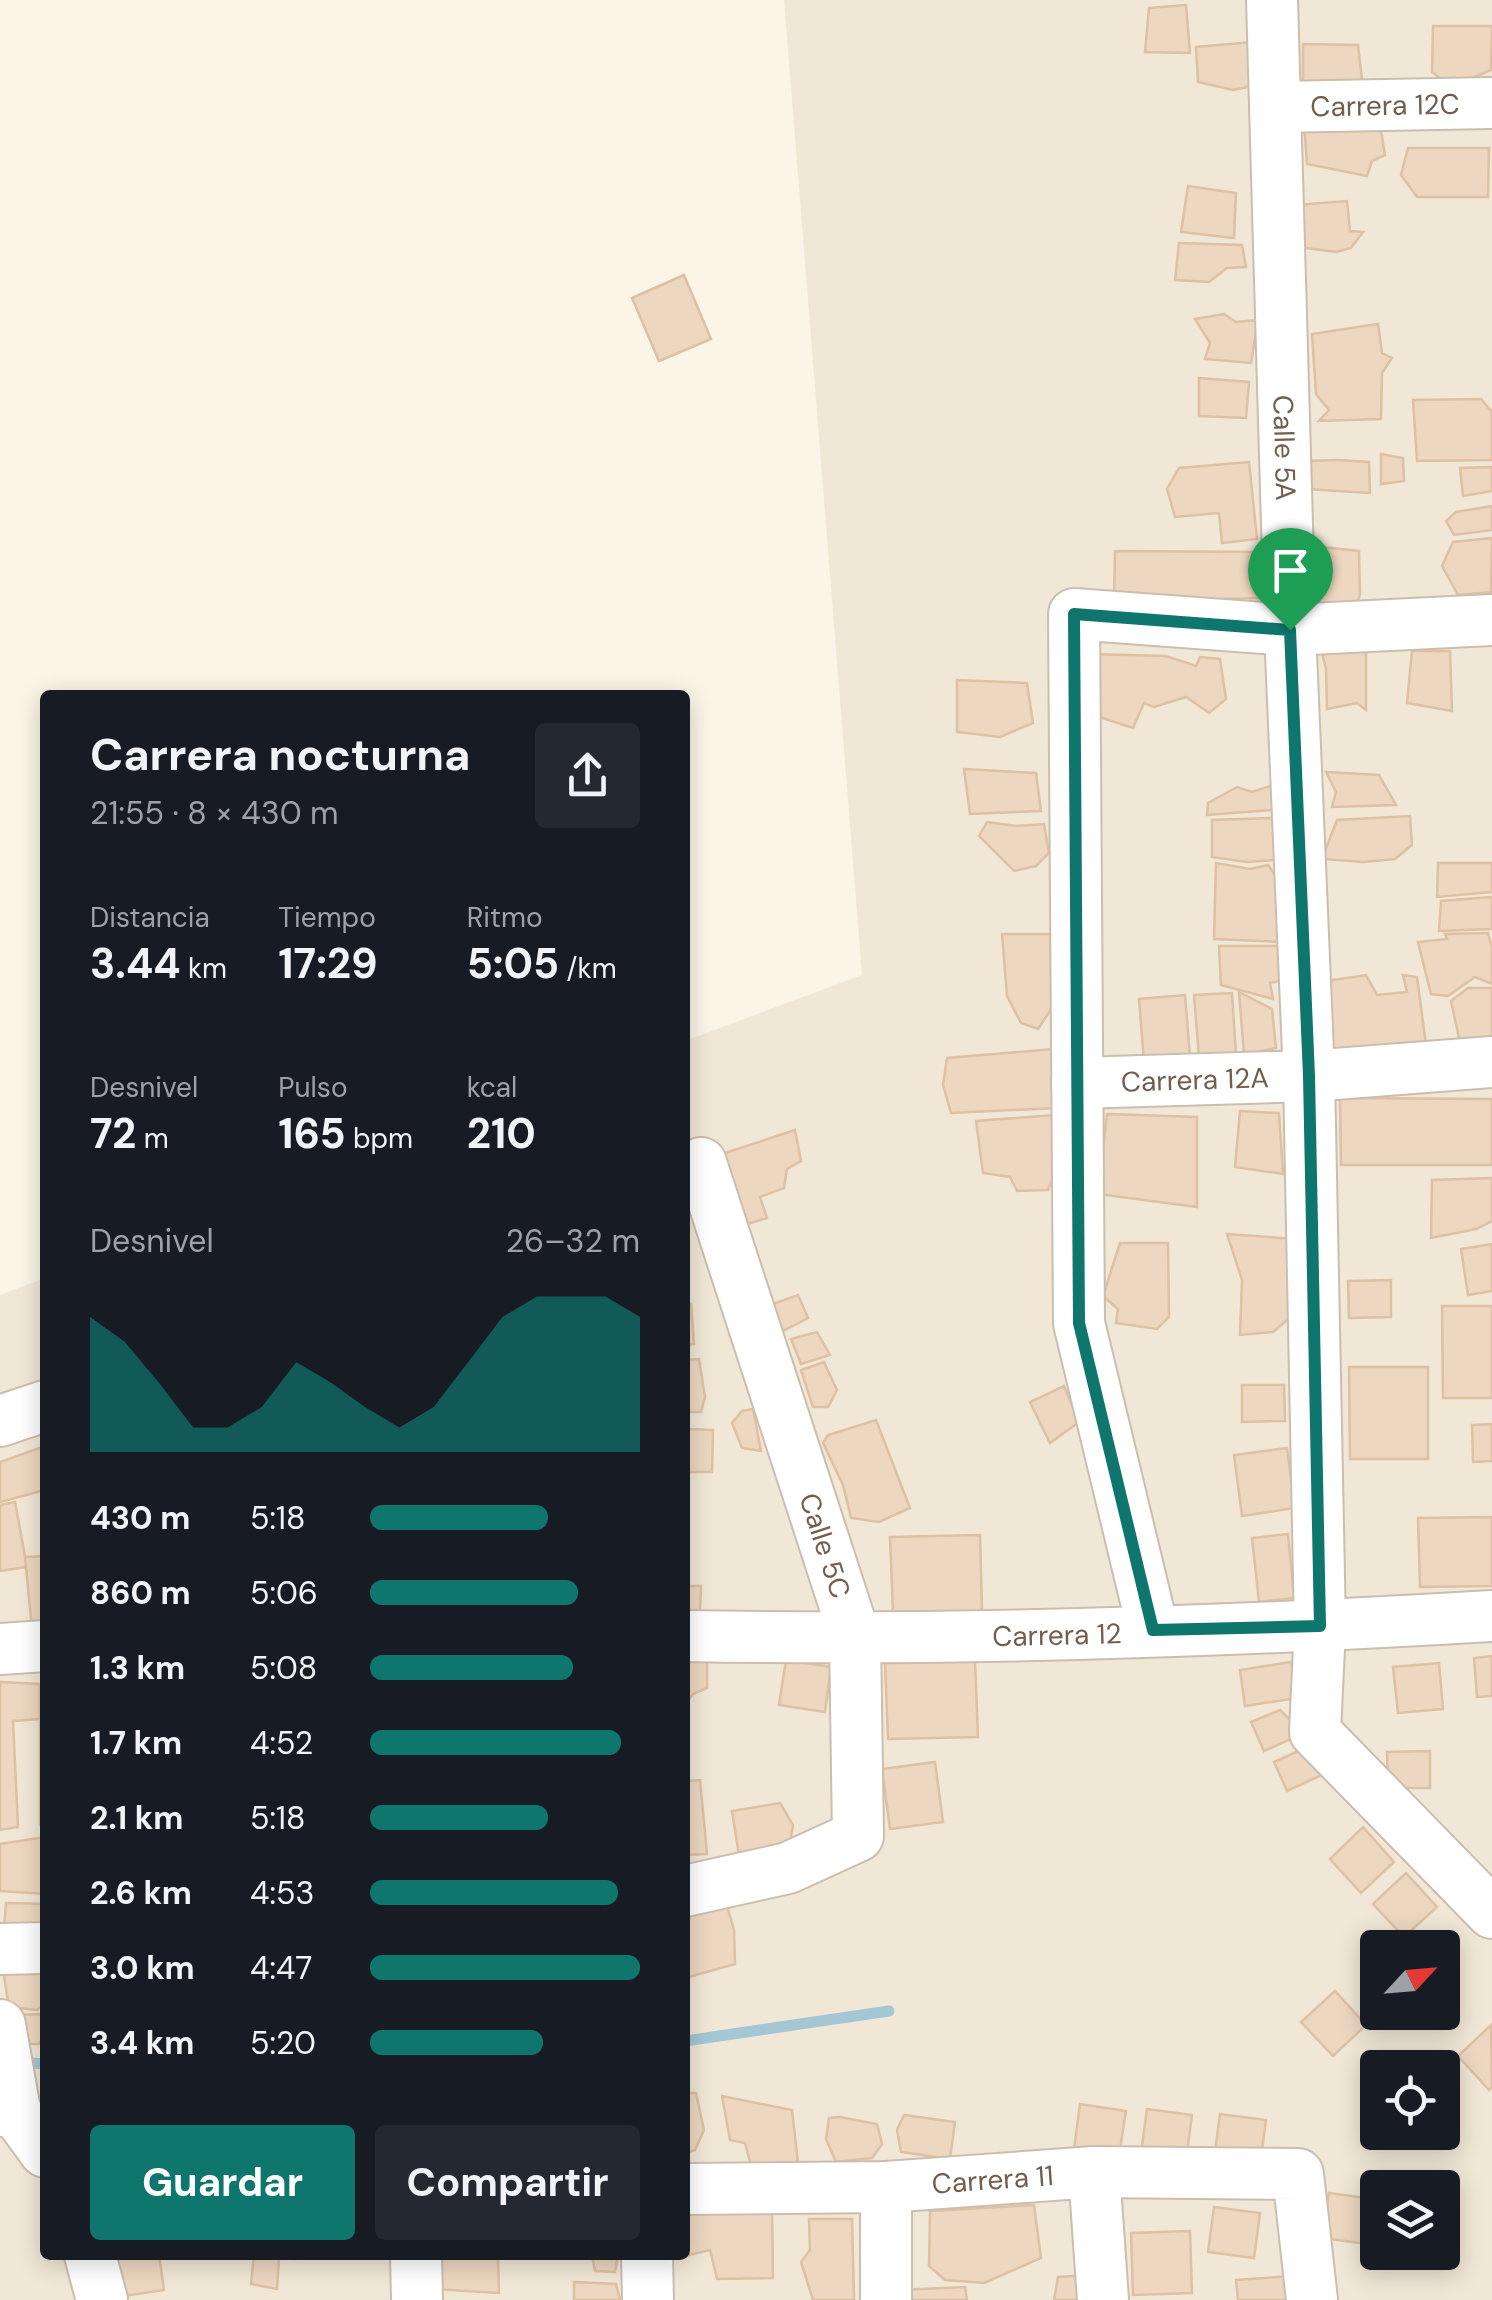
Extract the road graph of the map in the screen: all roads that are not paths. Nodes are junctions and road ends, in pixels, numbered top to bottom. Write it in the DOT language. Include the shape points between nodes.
graph roads {
  1 [pos="1272,0"];
  2 [pos="1492,103"];
  3 [pos="1277,107"];
  4 [pos="1492,620"];
  5 [pos="1290,630"];
  6 [pos="1492,1062"];
  7 [pos="1309,1076"];
  8 [pos="1076,1083"];
  9 [pos="690,1168"];
  10 [pos="40,1408"];
  11 [pos="0,1421"];
  12 [pos="1492,1616"];
  13 [pos="1320,1626"];
  14 [pos="1153,1630"];
  15 [pos="690,1636"];
  16 [pos="854,1637"];
  17 [pos="40,1646"];
  18 [pos="0,1650"];
  19 [pos="690,1890"];
  20 [pos="1492,1913"];
  21 [pos="40,1948"];
  22 [pos="0,1949"];
  23 [pos="0,2025"];
  24 [pos="7,2111"];
  25 [pos="40,2147"];
  26 [pos="1094,2172"];
  27 [pos="886,2186"];
  28 [pos="690,2189"];
  29 [pos="91,2260"];
  30 [pos="416,2260"];
  31 [pos="647,2260"];
  32 [pos="102,2300"];
  33 [pos="417,2300"];
  34 [pos="648,2300"];
  35 [pos="886,2300"];
  36 [pos="1104,2300"];
  37 [pos="1312,2300"];
  1 -- 3 [label="street, Calle 5A"];
  2 -- 3 [label="street, Carrera 12C"];
  3 -- 5 [label="street, Calle 5A"];
  4 -- 5 [label="street"];
  5 -- 7 [label="street, Calle 5A"];
  5 -- 8 [label="street" via="1074,614"];
  6 -- 7 [label="street, Carrera 12A"];
  7 -- 8 [label="street, Carrera 12A"];
  7 -- 13 [label="street, Calle 5A"];
  8 -- 14 [label="street" via="1079,1323"];
  9 -- 16 [label="street, Calle 5C" via="701,1163"];
  10 -- 11 [label="street"];
  12 -- 13 [label="street, Carrera 12"];
  13 -- 14 [label="street, Carrera 12"];
  13 -- 20 [label="street, Calle 5A" via="1316,1732"];
  14 -- 16 [label="street, Carrera 12"];
  15 -- 16 [label="street, Carrera 12"];
  16 -- 19 [label="street, Calle 5C" via="858,1836 788,1868"];
  17 -- 18 [label="street"];
  21 -- 22 [label="street"];
  23 -- 24 [label="street"];
  24 -- 25 [label="street"];
  26 -- 27 [label="street, Carrera 11"];
  26 -- 36 [label="street"];
  26 -- 37 [label="street, Carrera 11" via="1298,2174"];
  27 -- 28 [label="street, Carrera 11"];
  27 -- 35 [label="street"];
  29 -- 32 [label="street"];
  30 -- 33 [label="street"];
  31 -- 34 [label="street"];
}
